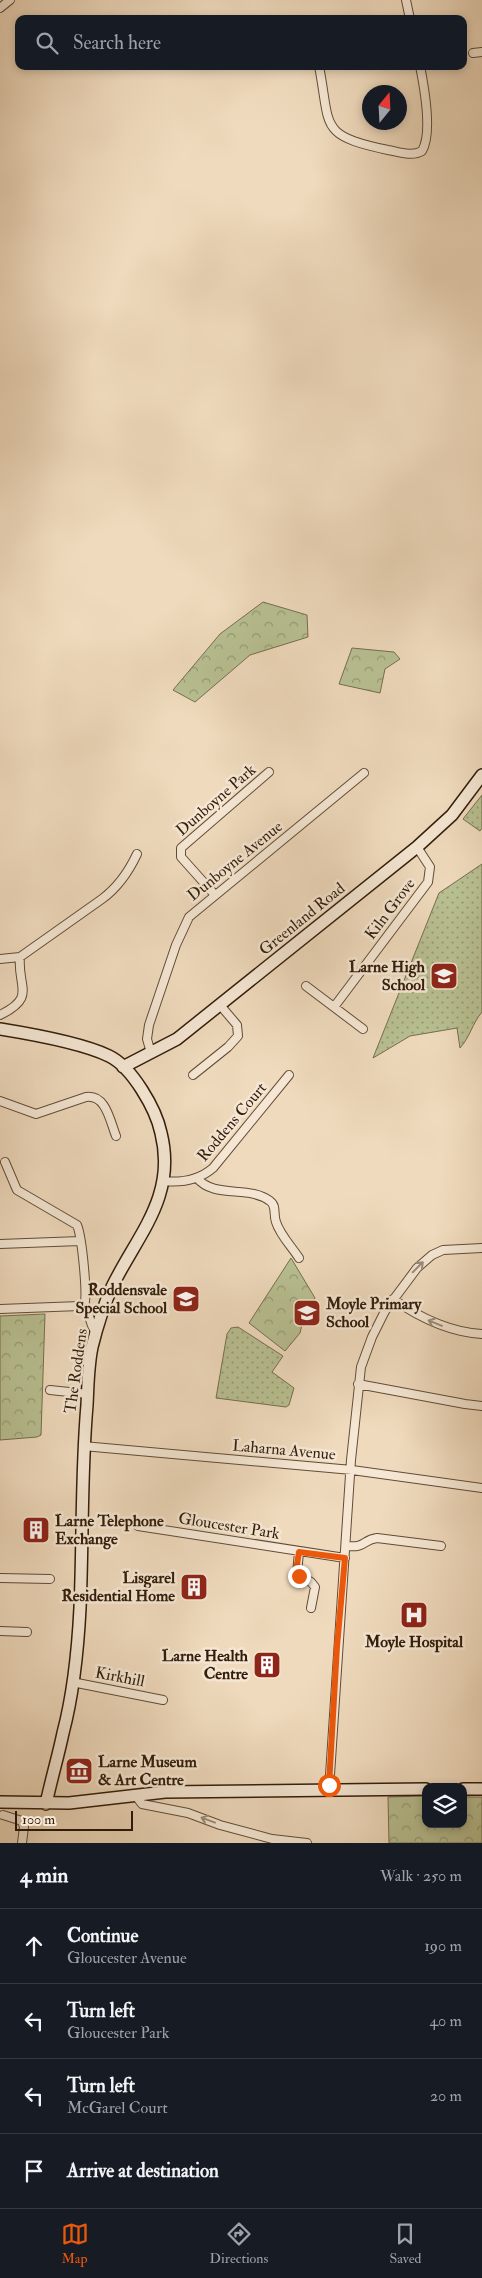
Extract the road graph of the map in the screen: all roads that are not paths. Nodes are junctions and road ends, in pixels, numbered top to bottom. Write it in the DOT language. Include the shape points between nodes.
graph roads {
  1 [pos="10,0"];
  2 [pos="406,0"];
  3 [pos="0,8"];
  4 [pos="409,15"];
  5 [pos="482,52"];
  6 [pos="473,53"];
  7 [pos="320,70"];
  8 [pos="421,70"];
  9 [pos="269,772"];
  10 [pos="364,773"];
  11 [pos="482,775"];
  12 [pos="417,847"];
  13 [pos="137,854"];
  14 [pos="215,895"];
  15 [pos="20,957"];
  16 [pos="0,959"];
  17 [pos="306,986"];
  18 [pos="220,1005"];
  19 [pos="334,1007"];
  20 [pos="0,1015"];
  21 [pos="0,1028"];
  22 [pos="363,1029"];
  23 [pos="151,1053"];
  24 [pos="123,1067"];
  25 [pos="193,1075"];
  26 [pos="289,1075"];
  27 [pos="0,1102"];
  28 [pos="116,1136"];
  29 [pos="4,1162"];
  30 [pos="197,1178"];
  31 [pos="162,1181"];
  32 [pos="80,1241"];
  33 [pos="0,1244"];
  34 [pos="482,1248"];
  35 [pos="299,1258"];
  36 [pos="393,1299"];
  37 [pos="84,1307"];
  38 [pos="0,1309"];
  39 [pos="96,1332"];
  40 [pos="482,1334"];
  41 [pos="358,1384"];
  42 [pos="50,1390"];
  43 [pos="88,1394"];
  44 [pos="482,1406"];
  45 [pos="83,1446"];
  46 [pos="352,1470"];
  47 [pos="482,1488"];
  48 [pos="138,1526"];
  49 [pos="346,1546"];
  50 [pos="441,1546"];
  51 [pos="299,1552"];
  52 [pos="345,1558"];
  53 [pos="0,1578"];
  54 [pos="50,1579"];
  55 [pos="311,1608"];
  56 [pos="0,1631"];
  57 [pos="27,1632"];
  58 [pos="72,1682"];
  59 [pos="163,1700"];
  60 [pos="422,1789"];
  61 [pos="467,1789"];
  62 [pos="482,1789"];
  63 [pos="328,1790"];
  64 [pos="135,1794"];
  65 [pos="0,1802"];
  66 [pos="46,1804"];
  67 [pos="3,1815"];
  68 [pos="22,1843"];
  69 [pos="306,1843"];
  1 -- 3 [label="street"];
  2 -- 4 [label="street"];
  5 -- 6 [label="street"];
  7 -- 8 [label="street" via="327,114 334,130 352,141 410,154 420,152 425,143 426,94"];
  9 -- 14 [label="street, Dunboyne Park" via="181,846 182,858"];
  10 -- 14 [label="street, Dunboyne Avenue"];
  11 -- 12 [label="street, Greenland Road" via="452,815"];
  12 -- 18 [label="street, Greenland Road"];
  12 -- 19 [label="street, Kiln Grove" via="430,867 428,882"];
  13 -- 15 [label="street" via="112,891"];
  14 -- 23 [label="street, Dunboyne Avenue" via="191,915 180,935 149,1025 147,1037"];
  15 -- 16 [label="street"];
  15 -- 20 [label="street" via="24,993 11,1010"];
  17 -- 19 [label="street"];
  18 -- 23 [label="street, Greenland Road" via="177,1039"];
  18 -- 25 [label="street" via="238,1026 238,1037"];
  19 -- 22 [label="street"];
  21 -- 24 [label="street, The Roddens" via="99,1052"];
  23 -- 24 [label="street, Greenland Road"];
  24 -- 31 [label="street, The Roddens" via="150,1105 161,1132 164,1156"];
  26 -- 30 [label="street, Roddens Court" via="216,1166"];
  27 -- 28 [label="street" via="36,1114 94,1097 102,1103"];
  29 -- 32 [label="street" via="17,1190 72,1220 79,1230"];
  30 -- 31 [label="street, Roddens Court"];
  30 -- 35 [label="street" via="208,1187 254,1194 269,1200 274,1206 277,1225"];
  31 -- 39 [label="street, The Roddens" via="154,1213 113,1286"];
  32 -- 33 [label="street"];
  32 -- 37 [label="street"];
  36 -- 34 [label="street, one-way" via="422,1263 438,1252 453,1248"];
  40 -- 36 [label="street, one-way" via="455,1330 429,1321"];
  36 -- 41 [label="street" via="365,1355"];
  37 -- 38 [label="street"];
  37 -- 39 [label="street"];
  39 -- 43 [label="street, The Roddens" via="91,1351"];
  41 -- 44 [label="street"];
  41 -- 46 [label="street"];
  42 -- 43 [label="street"];
  43 -- 45 [label="street, The Roddens"];
  45 -- 46 [label="street, Laharna Avenue"];
  45 -- 58 [label="street, The Roddens" via="80,1608"];
  46 -- 47 [label="street, Laharna Avenue"];
  46 -- 49 [label="street"];
  48 -- 51 [label="street, Gloucester Park"];
  49 -- 50 [label="street" via="361,1547 377,1538"];
  49 -- 52 [label="street"];
  51 -- 52 [label="street, Gloucester Park"];
  51 -- 55 [label="street" via="297,1574 315,1588"];
  52 -- 63 [label="street"];
  53 -- 54 [label="street"];
  56 -- 57 [label="street"];
  58 -- 59 [label="street, Kirkhill"];
  58 -- 66 [label="street, The Roddens"];
  60 -- 63 [label="street"];
  61 -- 62 [label="street"];
  63 -- 64 [label="street"];
  64 -- 66 [label="street"];
  69 -- 64 [label="street, one-way" via="272,1839 188,1813 142,1804"];
  65 -- 66 [label="street"];
  67 -- 68 [label="street" via="22,1821"];
}
